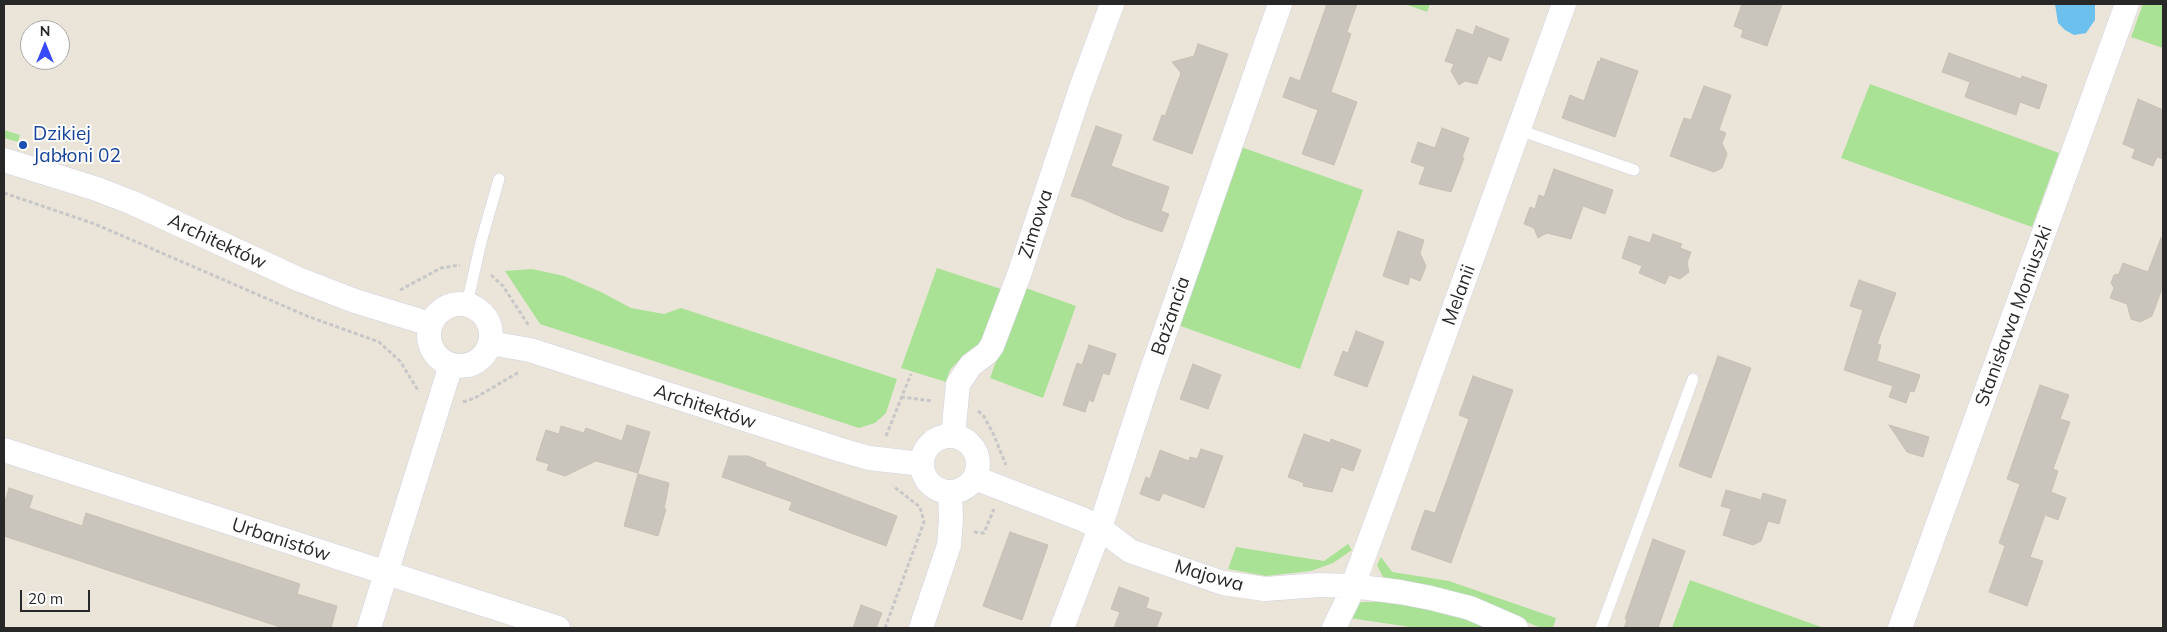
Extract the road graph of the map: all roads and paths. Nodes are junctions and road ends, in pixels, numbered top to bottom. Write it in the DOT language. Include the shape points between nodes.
graph roads {
  1 [pos="1112,4"];
  2 [pos="1280,4"];
  3 [pos="1564,4"];
  4 [pos="2127,4"];
  5 [pos="1519,130"];
  6 [pos="4,160"];
  7 [pos="1634,170"];
  8 [pos="499,179"];
  9 [pos="4,193"];
  10 [pos="462,265"];
  11 [pos="486,272"];
  12 [pos="397,293"];
  13 [pos="467,304"];
  14 [pos="430,324"];
  15 [pos="532,332"];
  16 [pos="490,343"];
  17 [pos="451,365"];
  18 [pos="521,370"];
  19 [pos="911,374"];
  20 [pos="1693,379"];
  21 [pos="425,396"];
  22 [pos="902,397"];
  23 [pos="935,401"];
  24 [pos="457,403"];
  25 [pos="971,408"];
  26 [pos="953,436"];
  27 [pos="884,441"];
  28 [pos="4,450"];
  29 [pos="922,464"];
  30 [pos="1006,469"];
  31 [pos="975,478"];
  32 [pos="888,483"];
  33 [pos="950,492"];
  34 [pos="995,506"];
  35 [pos="1100,528"];
  36 [pos="971,532"];
  37 [pos="387,574"];
  38 [pos="1352,586"];
  39 [pos="369,628"];
  40 [pos="558,628"];
  41 [pos="885,628"];
  42 [pos="921,628"];
  43 [pos="1062,628"];
  44 [pos="1334,628"];
  45 [pos="1516,628"];
  46 [pos="1601,628"];
  47 [pos="1900,628"];
  1 -- 26 [label="street, Zimowa" via="992,346 971,365 958,384"];
  2 -- 35 [label="street, Bażancia"];
  3 -- 5 [label="street, Melanii"];
  4 -- 47 [label="street, Stanisława Moniuszki"];
  5 -- 7 [label="lane"];
  5 -- 38 [label="street, Melanii"];
  6 -- 14 [label="street, Architektów" via="133,204 347,298"];
  8 -- 13 [label="lane"];
  9 -- 21 [label="path" via="95,224 307,316 379,342 400,361 416,389"];
  10 -- 12 [label="path" via="441,268"];
  11 -- 15 [label="path" via="503,286"];
  13 -- 14 [label="street" via="445,307"];
  13 -- 16 [label="street" via="487,319"];
  14 -- 17 [label="street" via="428,338 433,352"];
  16 -- 17 [label="street" via="478,360 465,366"];
  16 -- 29 [label="street, Architektów" via="530,350 869,458"];
  17 -- 37 [label="street"];
  18 -- 24 [label="path" via="468,402"];
  19 -- 22 [label="path"];
  20 -- 46 [label="lane"];
  22 -- 23 [label="path"];
  22 -- 27 [label="path"];
  25 -- 30 [label="path" via="983,416"];
  26 -- 29 [label="street" via="935,440 923,455"];
  26 -- 31 [label="street" via="967,442 976,454 978,470"];
  28 -- 37 [label="street, Urbanistów"];
  29 -- 33 [label="street" via="928,482"];
  31 -- 33 [label="street" via="963,489"];
  31 -- 35 [label="street, Majowa"];
  32 -- 41 [label="path" via="920,507 924,522"];
  33 -- 42 [label="street" via="949,545"];
  34 -- 36 [label="path" via="984,533"];
  35 -- 38 [label="street, Majowa" via="1130,551 1223,584 1265,589"];
  35 -- 43 [label="street, Bażancia"];
  37 -- 39 [label="street"];
  37 -- 40 [label="street, Urbanistów"];
  38 -- 44 [label="street, Melanii"];
  38 -- 45 [label="street, Majowa" via="1432,598 1470,608"];
}
